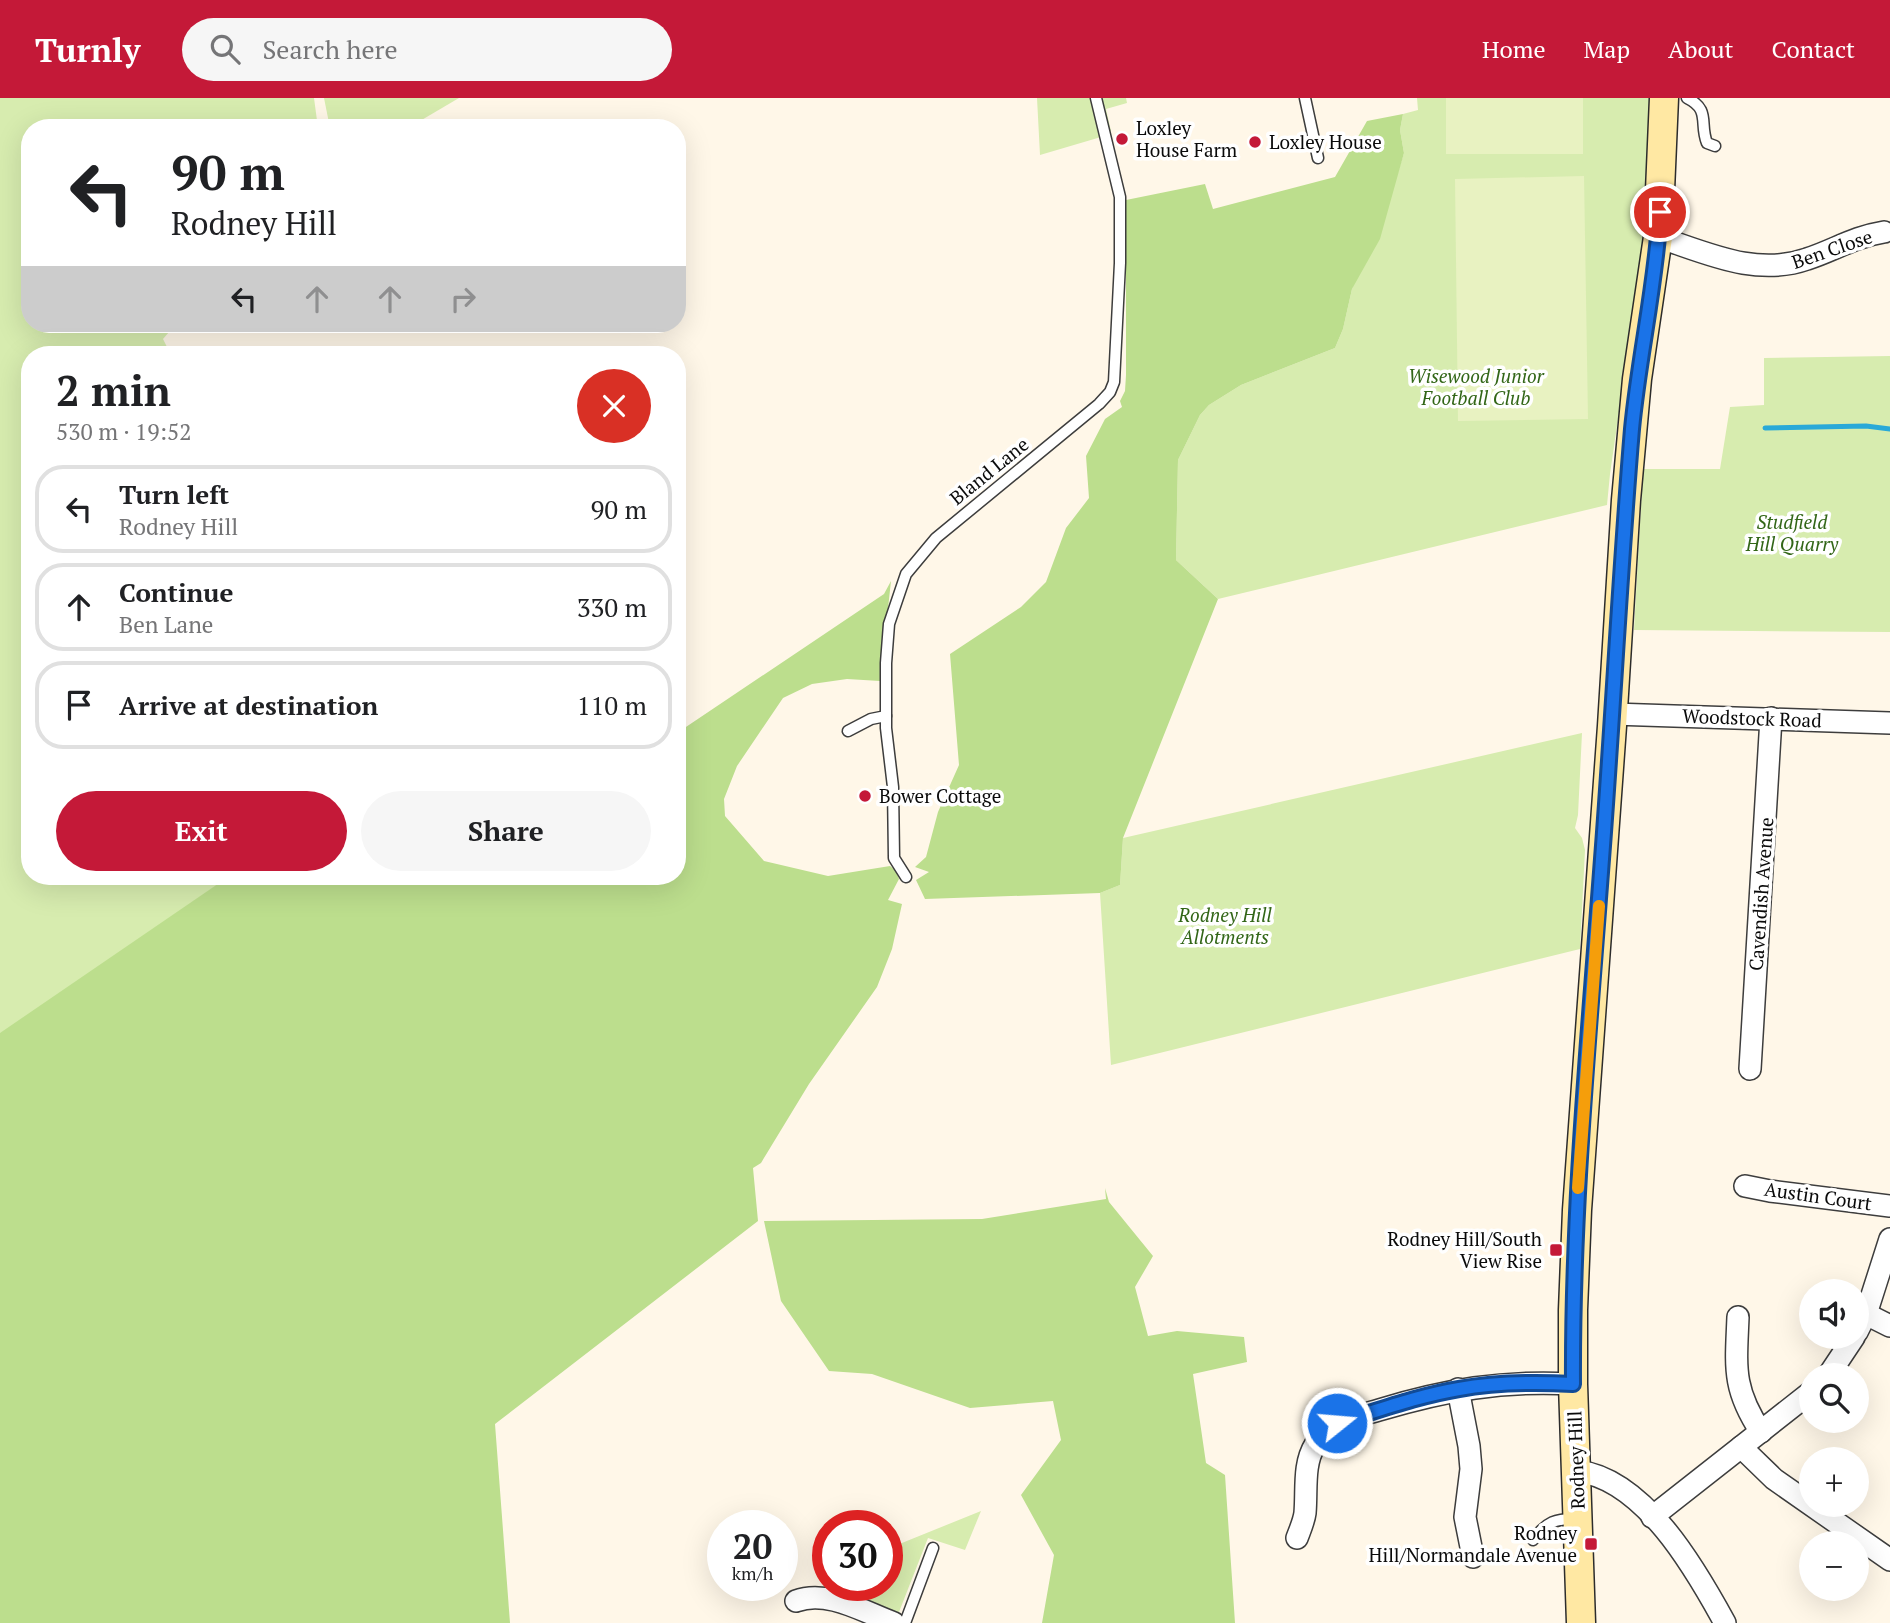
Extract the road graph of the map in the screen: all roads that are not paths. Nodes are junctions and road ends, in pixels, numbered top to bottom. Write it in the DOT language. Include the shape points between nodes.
graph roads {
  1 [pos="1097,98"];
  2 [pos="1305,98"];
  3 [pos="1664,98"];
  4 [pos="1688,98"];
  5 [pos="1715,146"];
  6 [pos="1318,158"];
  7 [pos="1884,232"];
  8 [pos="1658,237"];
  9 [pos="1613,714"];
  10 [pos="886,716"];
  11 [pos="1771,718"];
  12 [pos="1890,723"];
  13 [pos="848,731"];
  14 [pos="906,877"];
  15 [pos="1750,1069"];
  16 [pos="1745,1186"];
  17 [pos="1890,1206"];
  18 [pos="1890,1239"];
  19 [pos="1869,1299"];
  20 [pos="1738,1317"];
  21 [pos="1890,1326"];
  22 [pos="1869,1327"];
  23 [pos="1573,1384"];
  24 [pos="1458,1389"];
  25 [pos="1799,1402"];
  26 [pos="1761,1432"];
  27 [pos="1741,1447"];
  28 [pos="1577,1471"];
  29 [pos="1652,1517"];
  30 [pos="1578,1519"];
  31 [pos="1297,1538"];
  32 [pos="1533,1540"];
  33 [pos="933,1548"];
  34 [pos="1473,1557"];
  35 [pos="1890,1560"];
  36 [pos="798,1600"];
  37 [pos="881,1621"];
  38 [pos="905,1623"];
  39 [pos="1581,1623"];
  40 [pos="1725,1623"];
  1 -- 10 [label="lane, Bland Lane" via="1120,197 1114,382 1092,410 936,538 906,574 889,624"];
  2 -- 6 [label="lane"];
  3 -- 8 [label="street, Rodney Hill"];
  4 -- 5 [label="lane" via="1704,113 1703,133 1707,143"];
  7 -- 8 [label="street, Ben Close" via="1861,235 1783,266 1759,267"];
  8 -- 9 [label="street, Rodney Hill" via="1637,379"];
  9 -- 11 [label="street, Woodstock Road"];
  9 -- 23 [label="street, Rodney Hill" via="1578,1197"];
  10 -- 13 [label="lane"];
  10 -- 14 [label="lane, Bland Lane" via="894,858"];
  11 -- 12 [label="street, Woodstock Road"];
  11 -- 15 [label="street, Cavendish Avenue"];
  16 -- 17 [label="street, Austin Court"];
  18 -- 19 [label="street"];
  20 -- 26 [label="street" via="1736,1374"];
  21 -- 22 [label="street"];
  23 -- 24 [label="street"];
  23 -- 28 [label="street, Rodney Hill"];
  24 -- 31 [label="street" via="1337,1423 1324,1433 1308,1461 1304,1516"];
  24 -- 34 [label="street" via="1470,1457 1465,1517"];
  25 -- 26 [label="street"];
  26 -- 27 [label="street"];
  27 -- 29 [label="street"];
  27 -- 35 [label="street" via="1774,1479"];
  28 -- 29 [label="street" via="1615,1484"];
  28 -- 30 [label="street, Rodney Hill"];
  29 -- 40 [label="street" via="1679,1548"];
  30 -- 32 [label="lane" via="1553,1521"];
  30 -- 39 [label="street, Rodney Hill"];
  33 -- 38 [label="lane"];
  36 -- 37 [label="street" via="822,1597"];
}
